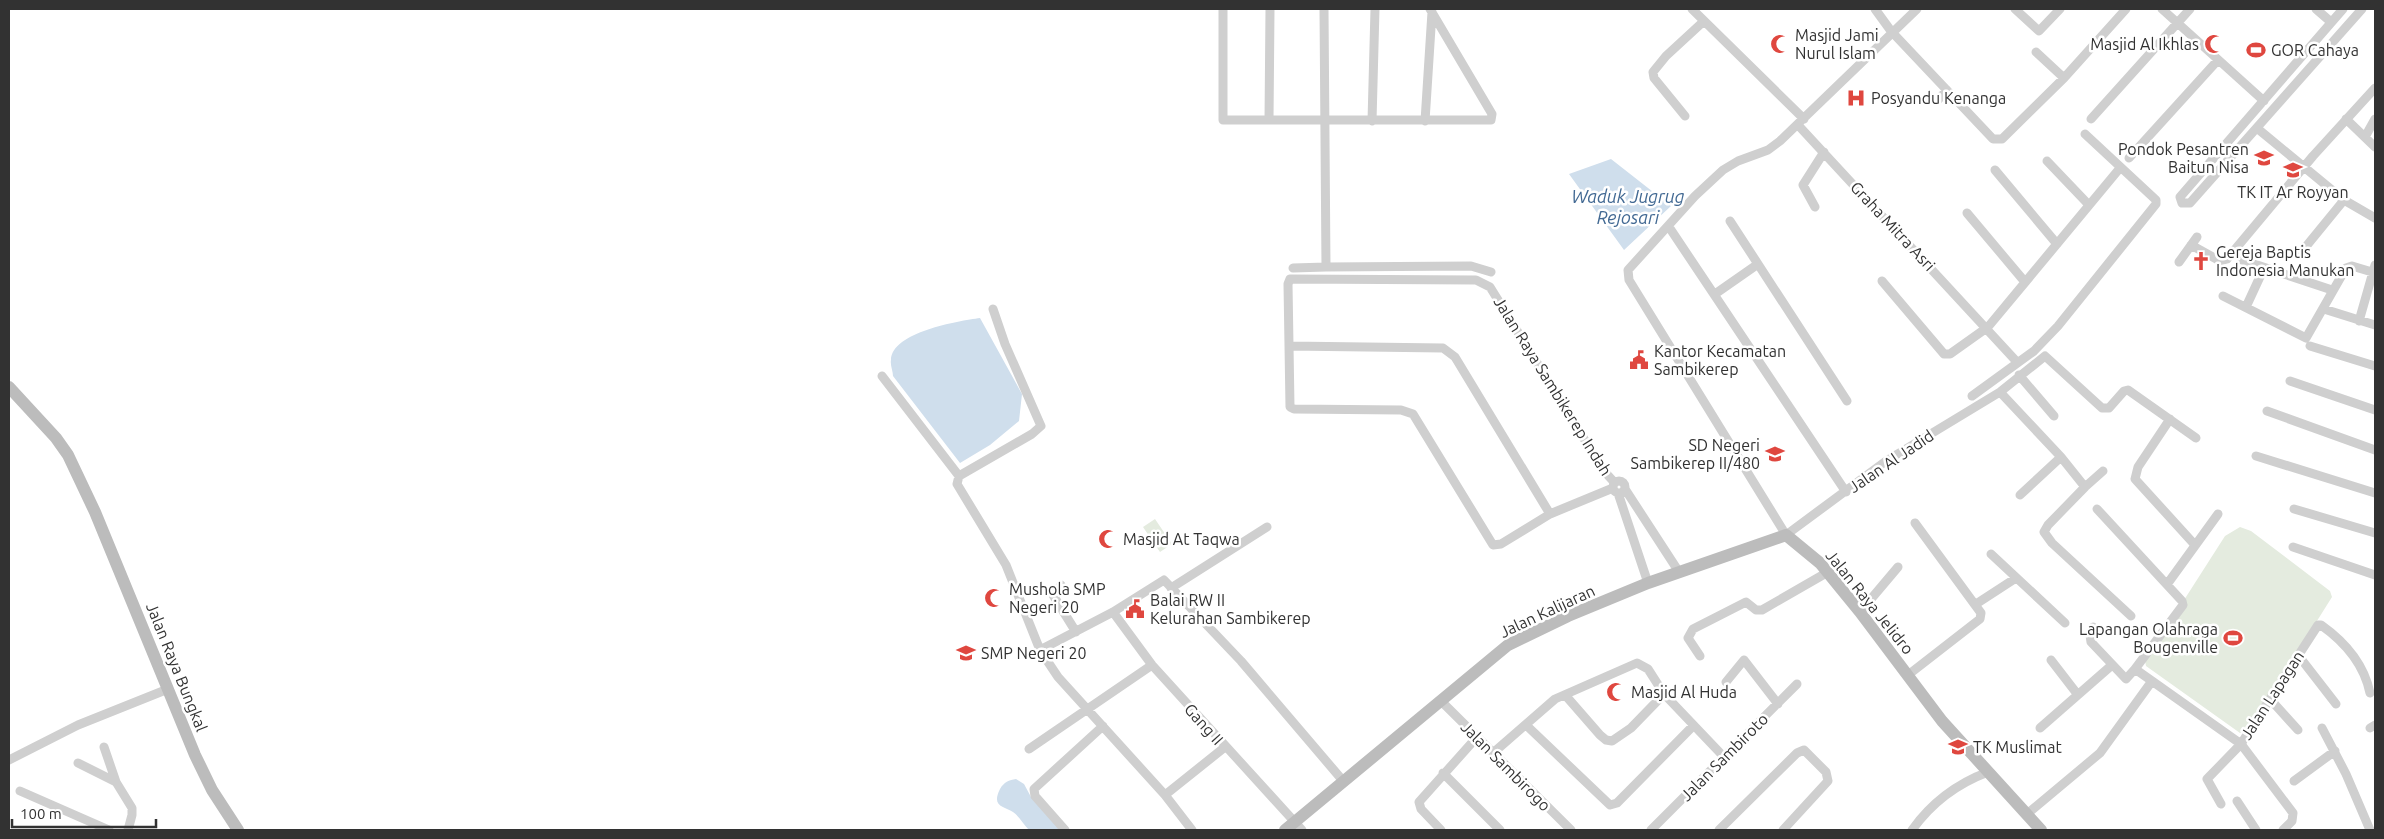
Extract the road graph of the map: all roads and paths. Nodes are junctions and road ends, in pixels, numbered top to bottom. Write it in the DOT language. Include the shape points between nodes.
graph roads {
  1 [pos="1223,9"];
  2 [pos="1270,9"];
  3 [pos="1324,9"];
  4 [pos="1375,9"];
  5 [pos="1692,9"];
  6 [pos="1875,9"];
  7 [pos="1917,9"];
  8 [pos="2015,9"];
  9 [pos="2060,9"];
  10 [pos="2126,9"];
  11 [pos="2162,9"];
  12 [pos="2190,9"];
  13 [pos="2316,9"];
  14 [pos="2343,9"];
  15 [pos="2362,9"];
  16 [pos="1431,10"];
  17 [pos="1704,21"];
  18 [pos="2177,22"];
  19 [pos="2331,22"];
  20 [pos="1891,31"];
  21 [pos="2036,52"];
  22 [pos="2218,60"];
  23 [pos="2064,78"];
  24 [pos="2283,78"];
  25 [pos="2294,87"];
  26 [pos="2375,88"];
  27 [pos="1947,90"];
  28 [pos="1937,101"];
  29 [pos="2264,102"];
  30 [pos="1684,116"];
  31 [pos="2375,118"];
  32 [pos="2091,119"];
  33 [pos="2346,119"];
  34 [pos="1269,120"];
  35 [pos="1324,121"];
  36 [pos="1372,121"];
  37 [pos="1425,121"];
  38 [pos="1801,122"];
  39 [pos="2258,129"];
  40 [pos="2085,134"];
  41 [pos="2365,138"];
  42 [pos="2375,147"];
  43 [pos="1824,152"];
  44 [pos="2129,158"];
  45 [pos="2047,162"];
  46 [pos="2304,166"];
  47 [pos="2120,168"];
  48 [pos="1995,170"];
  49 [pos="2344,200"];
  50 [pos="2089,205"];
  51 [pos="1815,207"];
  52 [pos="1967,213"];
  53 [pos="2375,218"];
  54 [pos="1730,221"];
  55 [pos="1669,227"];
  56 [pos="2197,237"];
  57 [pos="2057,244"];
  58 [pos="2191,245"];
  59 [pos="2299,255"];
  60 [pos="2242,260"];
  61 [pos="2179,262"];
  62 [pos="1758,264"];
  63 [pos="1326,266"];
  64 [pos="1405,266"];
  65 [pos="1293,268"];
  66 [pos="2264,268"];
  67 [pos="2374,268"];
  68 [pos="1491,272"];
  69 [pos="1404,279"];
  70 [pos="1882,281"];
  71 [pos="2025,282"];
  72 [pos="2332,290"];
  73 [pos="1715,294"];
  74 [pos="2223,296"];
  75 [pos="2246,307"];
  76 [pos="994,309"];
  77 [pos="2327,310"];
  78 [pos="2359,321"];
  79 [pos="2375,325"];
  80 [pos="1988,327"];
  81 [pos="1288,346"];
  82 [pos="2310,346"];
  83 [pos="2018,362"];
  84 [pos="2375,366"];
  85 [pos="2019,375"];
  86 [pos="882,376"];
  87 [pos="2290,380"];
  88 [pos="9,387"];
  89 [pos="2000,392"];
  90 [pos="1972,396"];
  91 [pos="1847,401"];
  92 [pos="2375,410"];
  93 [pos="2267,411"];
  94 [pos="2054,416"];
  95 [pos="2170,419"];
  96 [pos="2196,438"];
  97 [pos="2375,450"];
  98 [pos="2256,456"];
  99 [pos="2061,457"];
  100 [pos="2103,471"];
  101 [pos="958,476"];
  102 [pos="2085,487"];
  103 [pos="1618,488"];
  104 [pos="2375,491"];
  105 [pos="1846,492"];
  106 [pos="2020,495"];
  107 [pos="2097,509"];
  108 [pos="2294,509"];
  109 [pos="1550,514"];
  110 [pos="2218,514"];
  111 [pos="1915,523"];
  112 [pos="1268,528"];
  113 [pos="2375,533"];
  114 [pos="1786,536"];
  115 [pos="2195,545"];
  116 [pos="2293,546"];
  117 [pos="1991,554"];
  118 [pos="1898,567"];
  119 [pos="1679,572"];
  120 [pos="1828,572"];
  121 [pos="2375,575"];
  122 [pos="2016,578"];
  123 [pos="1648,583"];
  124 [pos="2168,583"];
  125 [pos="1061,585"];
  126 [pos="1171,588"];
  127 [pos="1976,604"];
  128 [pos="1113,612"];
  129 [pos="1860,612"];
  130 [pos="2131,616"];
  131 [pos="2065,623"];
  132 [pos="2093,626"];
  133 [pos="1076,632"];
  134 [pos="1040,650"];
  135 [pos="2298,655"];
  136 [pos="1700,656"];
  137 [pos="2051,660"];
  138 [pos="1152,665"];
  139 [pos="2112,665"];
  140 [pos="2135,669"];
  141 [pos="1908,676"];
  142 [pos="2152,681"];
  143 [pos="1726,682"];
  144 [pos="1797,684"];
  145 [pos="168,689"];
  146 [pos="2370,692"];
  147 [pos="1664,694"];
  148 [pos="2078,695"];
  149 [pos="1566,696"];
  150 [pos="2270,699"];
  151 [pos="1441,701"];
  152 [pos="1778,704"];
  153 [pos="2336,704"];
  154 [pos="1086,708"];
  155 [pos="1526,725"];
  156 [pos="1103,726"];
  157 [pos="1693,726"];
  158 [pos="2040,728"];
  159 [pos="2322,728"];
  160 [pos="2298,730"];
  161 [pos="1477,737"];
  162 [pos="2242,744"];
  163 [pos="104,747"];
  164 [pos="1226,747"];
  165 [pos="1029,749"];
  166 [pos="2335,751"];
  167 [pos="1493,753"];
  168 [pos="1724,757"];
  169 [pos="9,760"];
  170 [pos="78,763"];
  171 [pos="1988,772"];
  172 [pos="1443,773"];
  173 [pos="2294,781"];
  174 [pos="116,782"];
  175 [pos="1344,782"];
  176 [pos="20,791"];
  177 [pos="1165,795"];
  178 [pos="2237,801"];
  179 [pos="2221,804"];
  180 [pos="2027,814"];
  181 [pos="1299,826"];
  182 [pos="109,830"];
  183 [pos="128,830"];
  184 [pos="238,830"];
  185 [pos="1065,830"];
  186 [pos="1192,830"];
  187 [pos="1285,830"];
  188 [pos="1441,830"];
  189 [pos="1500,830"];
  190 [pos="1571,830"];
  191 [pos="1651,830"];
  192 [pos="1720,830"];
  193 [pos="1783,830"];
  194 [pos="1912,830"];
  195 [pos="2041,830"];
  196 [pos="2256,830"];
  197 [pos="2283,830"];
  198 [pos="2370,830"];
  1 -- 34 [label="street" via="1222,120"];
  2 -- 34 [label="street"];
  3 -- 35 [label="street"];
  4 -- 36 [label="street"];
  5 -- 17 [label="street, Graha Mitra Asri"];
  6 -- 20 [label="street"];
  7 -- 20 [label="street"];
  8 -- 9 [label="street" via="2037,30 2042,29"];
  10 -- 23 [label="street"];
  11 -- 18 [label="street"];
  12 -- 18 [label="street"];
  13 -- 19 [label="street"];
  14 -- 19 [label="street"];
  15 -- 25 [label="street"];
  16 -- 37 [label="street"];
  16 -- 37 [label="street" via="1493,116 1488,121"];
  17 -- 30 [label="street" via="1666,56 1654,72 1654,78"];
  17 -- 38 [label="street, Graha Mitra Asri"];
  18 -- 22 [label="street"];
  18 -- 32 [label="street"];
  19 -- 24 [label="street"];
  20 -- 27 [label="street"];
  20 -- 38 [label="street"];
  21 -- 23 [label="street"];
  22 -- 29 [label="street"];
  22 -- 44 [label="street"];
  23 -- 27 [label="street" via="2002,140 1993,139"];
  24 -- 25 [label="street"];
  24 -- 29 [label="street"];
  25 -- 39 [label="street"];
  26 -- 33 [label="street"];
  27 -- 28 [label="street"];
  29 -- 39 [label="street" via="2180,197 2182,203 2190,203"];
  31 -- 41 [label="street"];
  33 -- 41 [label="street"];
  33 -- 46 [label="street"];
  34 -- 35 [label="street"];
  35 -- 36 [label="street"];
  35 -- 63 [label="street"];
  36 -- 37 [label="street"];
  38 -- 43 [label="street, Graha Mitra Asri"];
  38 -- 55 [label="street" via="1768,150 1723,170"];
  39 -- 46 [label="street"];
  40 -- 47 [label="street"];
  41 -- 42 [label="street"];
  43 -- 51 [label="street" via="1803,185"];
  43 -- 80 [label="street, Graha Mitra Asri"];
  45 -- 50 [label="street"];
  46 -- 49 [label="street"];
  46 -- 58 [label="street" via="2227,260 2220,261"];
  47 -- 50 [label="street"];
  47 -- 83 [label="street" via="2156,200 2156,204 2058,326 2034,351"];
  48 -- 57 [label="street"];
  49 -- 53 [label="street"];
  49 -- 59 [label="street"];
  50 -- 57 [label="street"];
  52 -- 71 [label="street"];
  54 -- 62 [label="street"];
  55 -- 73 [label="street"];
  55 -- 114 [label="street, Jalan Raya Jelidro" via="1629,268 1630,280"];
  56 -- 58 [label="street"];
  57 -- 71 [label="street"];
  58 -- 61 [label="street"];
  60 -- 66 [label="street"];
  62 -- 73 [label="street"];
  62 -- 91 [label="street"];
  63 -- 64 [label="street"];
  63 -- 65 [label="street"];
  64 -- 68 [label="street" via="1471,266"];
  64 -- 69 [label="street"];
  66 -- 72 [label="street"];
  66 -- 75 [label="street"];
  67 -- 72 [label="street" via="2348,267"];
  67 -- 78 [label="street"];
  69 -- 81 [label="street, Jalan Raya Sambikerep Indah" via="1294,278 1288,284"];
  69 -- 103 [label="street, Jalan Raya Sambikerep Indah" via="1476,280 1490,287 1604,471"];
  70 -- 80 [label="street" via="1946,355"];
  71 -- 80 [label="street"];
  72 -- 75 [label="street" via="2306,338"];
  73 -- 105 [label="street"];
  74 -- 75 [label="street"];
  76 -- 101 [label="street" via="1005,344 1041,426"];
  77 -- 78 [label="street"];
  78 -- 79 [label="street"];
  80 -- 83 [label="street, Graha Mitra Asri"];
  81 -- 109 [label="street" via="1448,350"];
  81 -- 109 [label="street" via="1290,407 1401,410 1413,414 1493,545 1501,544"];
  82 -- 84 [label="street"];
  83 -- 90 [label="street"];
  85 -- 89 [label="street, Jalan Al Jadid"];
  85 -- 94 [label="street"];
  85 -- 95 [label="street, Jalan Al Jadid" via="2045,356 2102,408 2109,408 2128,390"];
  86 -- 101 [label="street"];
  87 -- 92 [label="street"];
  88 -- 145 [label="street, Jalan Raya Bungkal" via="68,454"];
  89 -- 99 [label="street"];
  89 -- 105 [label="street, Jalan Al Jadid" via="1886,461"];
  93 -- 97 [label="street"];
  95 -- 96 [label="street"];
  95 -- 115 [label="street" via="2138,467 2135,479"];
  98 -- 104 [label="street"];
  99 -- 102 [label="street"];
  99 -- 106 [label="street"];
  100 -- 102 [label="street"];
  101 -- 134 [label="street" via="957,484 1006,565"];
  102 -- 130 [label="street" via="2044,532"];
  103 -- 109 [label="street"];
  103 -- 119 [label="street"];
  103 -- 123 [label="street"];
  105 -- 114 [label="street, Jalan Al Jadid"];
  107 -- 124 [label="street"];
  108 -- 113 [label="street"];
  110 -- 115 [label="street"];
  111 -- 127 [label="street"];
  112 -- 126 [label="street"];
  114 -- 119 [label="street, Jalan Kalijaran"];
  114 -- 120 [label="street, Jalan Raya Jelidro"];
  115 -- 124 [label="street"];
  116 -- 121 [label="street"];
  117 -- 122 [label="street"];
  118 -- 129 [label="street"];
  119 -- 123 [label="street, Jalan Kalijaran"];
  120 -- 129 [label="street, Jalan Raya Jelidro"];
  120 -- 136 [label="street" via="1762,610 1756,610 1746,602 1693,629 1688,638"];
  122 -- 127 [label="street"];
  122 -- 131 [label="street"];
  123 -- 151 [label="street, Jalan Kalijaran" via="1508,645"];
  124 -- 140 [label="street" via="2182,601 2182,606"];
  125 -- 133 [label="street" via="1052,595"];
  126 -- 128 [label="street" via="1164,580"];
  126 -- 175 [label="street" via="1241,661"];
  127 -- 141 [label="street" via="1981,613 1980,619"];
  128 -- 133 [label="street"];
  128 -- 138 [label="street, Gang II"];
  129 -- 141 [label="street, Jalan Raya Jelidro"];
  132 -- 139 [label="street" via="2090,639"];
  133 -- 134 [label="street"];
  134 -- 154 [label="street" via="1058,677"];
  135 -- 146 [label="street, Jalan Lapagan" via="2321,625 2354,656"];
  135 -- 150 [label="street, Jalan Lapagan"];
  135 -- 153 [label="street"];
  137 -- 148 [label="street"];
  138 -- 154 [label="street"];
  138 -- 164 [label="street, Gang II"];
  139 -- 140 [label="street" via="2126,679"];
  139 -- 148 [label="street"];
  140 -- 142 [label="street, Jalan Lapagan"];
  141 -- 171 [label="street, Jalan Raya Jelidro" via="1942,721"];
  142 -- 162 [label="street, Jalan Lapagan"];
  142 -- 180 [label="street" via="2100,752"];
  143 -- 152 [label="street" via="1744,660"];
  144 -- 152 [label="street, Jalan Sambiroto"];
  145 -- 169 [label="street" via="86,721"];
  145 -- 184 [label="street, Jalan Raya Bungkal" via="212,790"];
  147 -- 149 [label="street" via="1653,674 1637,663"];
  147 -- 149 [label="street" via="1631,728 1612,741 1600,735"];
  147 -- 157 [label="street"];
  148 -- 158 [label="street"];
  149 -- 155 [label="street" via="1548,705"];
  150 -- 160 [label="street"];
  150 -- 162 [label="street, Jalan Lapagan"];
  151 -- 161 [label="street, Jalan Sambirogo"];
  151 -- 175 [label="street, Jalan Kalijaran"];
  152 -- 168 [label="street, Jalan Sambiroto"];
  154 -- 156 [label="street"];
  154 -- 165 [label="street"];
  155 -- 157 [label="street" via="1606,803 1613,805"];
  155 -- 167 [label="street"];
  156 -- 177 [label="street"];
  156 -- 185 [label="street" via="1034,790 1035,796"];
  157 -- 168 [label="street"];
  159 -- 166 [label="street"];
  161 -- 167 [label="street, Jalan Sambirogo"];
  161 -- 172 [label="street"];
  162 -- 179 [label="street" via="2206,779"];
  162 -- 197 [label="street" via="2292,813 2292,821"];
  163 -- 174 [label="street"];
  164 -- 177 [label="street"];
  164 -- 181 [label="street, Gang II"];
  166 -- 173 [label="street"];
  166 -- 198 [label="street"];
  167 -- 190 [label="street, Jalan Sambirogo"];
  168 -- 191 [label="street, Jalan Sambiroto"];
  170 -- 174 [label="street"];
  171 -- 180 [label="street, Jalan Raya Jelidro"];
  171 -- 194 [label="street" via="1951,790 1932,805"];
  172 -- 188 [label="street" via="1419,802 1424,813"];
  172 -- 189 [label="street"];
  174 -- 183 [label="street" via="132,808"];
  175 -- 181 [label="street, Jalan Kalijaran"];
  176 -- 182 [label="street"];
  177 -- 186 [label="street"];
  178 -- 196 [label="street"];
  180 -- 195 [label="street, Jalan Raya Jelidro"];
  181 -- 187 [label="street, Jalan Kalijaran"];
  192 -- 193 [label="street" via="1800,750 1806,751 1828,775 1828,781"];
}
